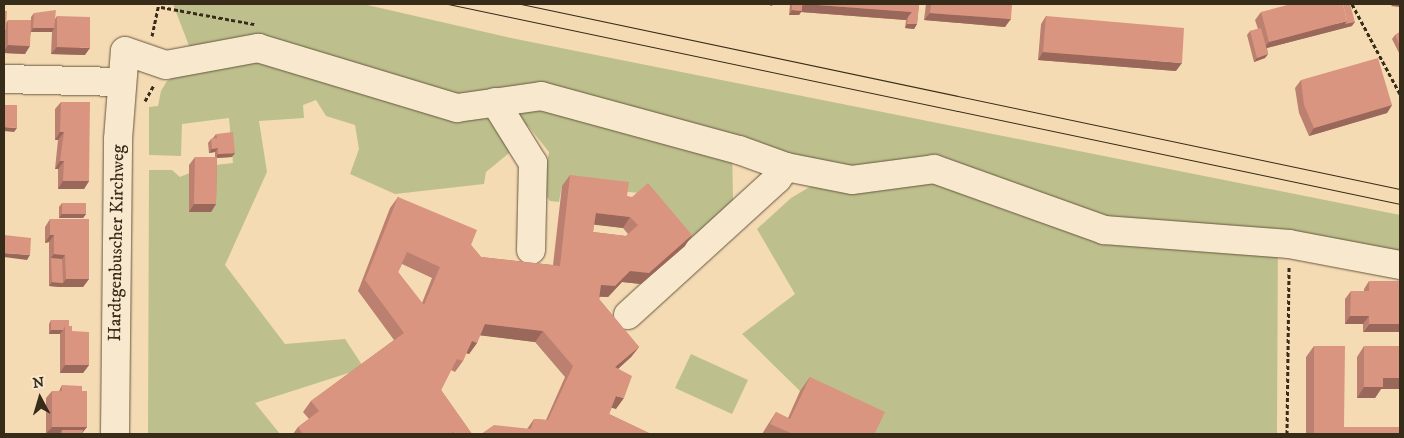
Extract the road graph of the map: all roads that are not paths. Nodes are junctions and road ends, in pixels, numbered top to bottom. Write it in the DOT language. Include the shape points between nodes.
graph roads {
  1 [pos="4,80"];
  2 [pos="122,82"];
  3 [pos="495,102"];
  4 [pos="786,167"];
  5 [pos="531,250"];
  6 [pos="1400,266"];
  7 [pos="628,315"];
  8 [pos="115,434"];
  1 -- 2 [label="street"];
  2 -- 3 [label="street, Hardtgenbuscher Kirchweg" via="125,52 166,65 258,48 456,108"];
  2 -- 8 [label="street, Hardtgenbuscher Kirchweg" via="118,139"];
  3 -- 4 [label="street" via="541,96 739,150"];
  3 -- 5 [label="street" via="533,163"];
  4 -- 6 [label="street" via="852,180 934,169 1104,230 1290,244"];
  4 -- 7 [label="street" via="778,179"];
}
